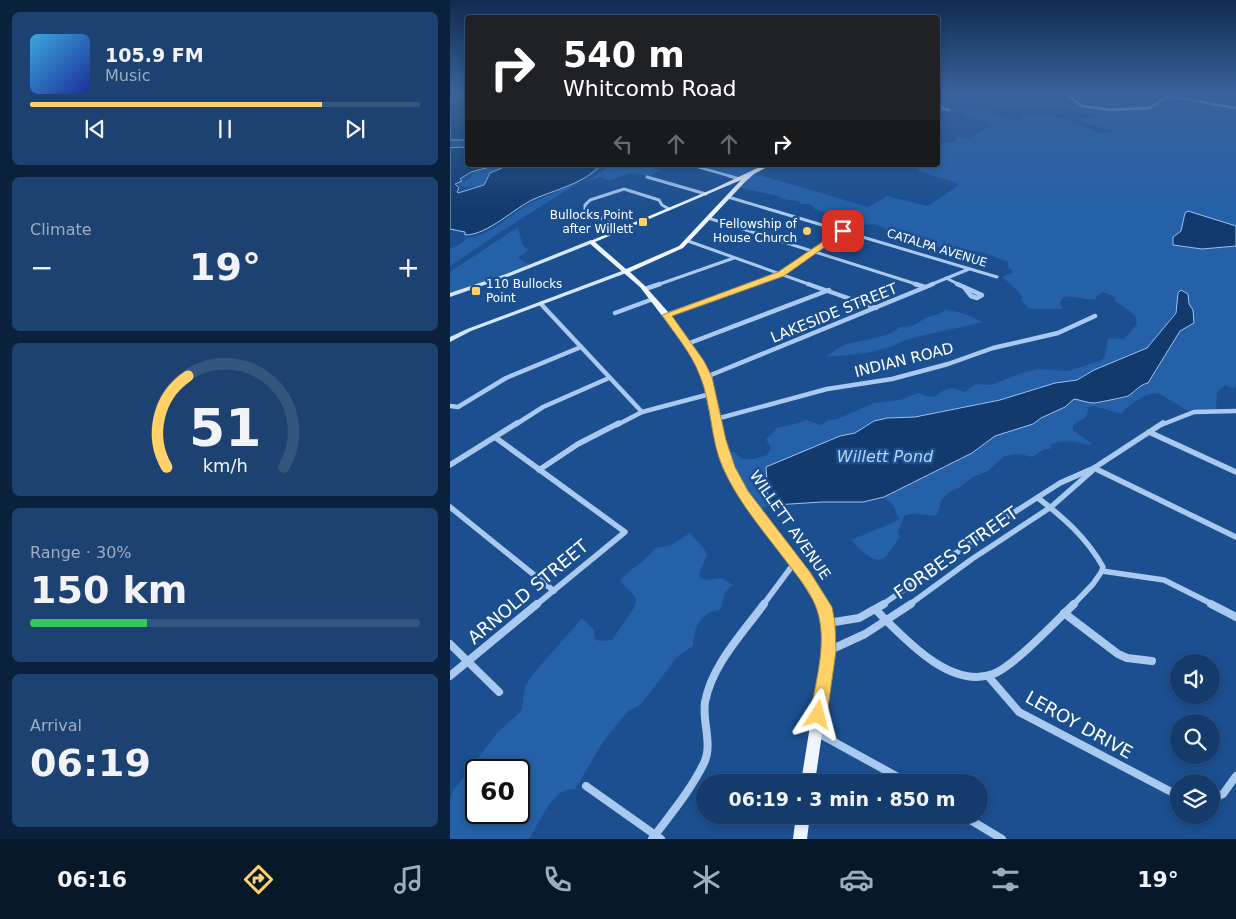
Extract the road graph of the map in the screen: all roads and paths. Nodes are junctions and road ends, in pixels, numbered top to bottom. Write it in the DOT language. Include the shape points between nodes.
graph roads {
  1 [pos="698,167"];
  2 [pos="764,167"];
  3 [pos="647,177"];
  4 [pos="742,179"];
  5 [pos="727,186"];
  6 [pos="737,188"];
  7 [pos="706,194"];
  8 [pos="728,197"];
  9 [pos="668,210"];
  10 [pos="708,218"];
  11 [pos="623,228"];
  12 [pos="843,231"];
  13 [pos="688,241"];
  14 [pos="591,242"];
  15 [pos="814,251"];
  16 [pos="735,258"];
  17 [pos="969,268"];
  18 [pos="627,272"];
  19 [pos="781,274"];
  20 [pos="997,277"];
  21 [pos="946,278"];
  22 [pos="925,287"];
  23 [pos="964,287"];
  24 [pos="645,289"];
  25 [pos="829,290"];
  26 [pos="450,295"];
  27 [pos="653,299"];
  28 [pos="540,304"];
  29 [pos="876,308"];
  30 [pos="615,313"];
  31 [pos="666,315"];
  32 [pos="1095,316"];
  33 [pos="450,340"];
  34 [pos="687,344"];
  35 [pos="581,347"];
  36 [pos="706,377"];
  37 [pos="609,378"];
  38 [pos="711,394"];
  39 [pos="451,407"];
  40 [pos="1236,411"];
  41 [pos="642,412"];
  42 [pos="716,419"];
  43 [pos="1149,432"];
  44 [pos="496,438"];
  45 [pos="450,466"];
  46 [pos="1094,468"];
  47 [pos="539,470"];
  48 [pos="1236,472"];
  49 [pos="1038,498"];
  50 [pos="1049,506"];
  51 [pos="450,507"];
  52 [pos="1236,537"];
  53 [pos="795,562"];
  54 [pos="1102,571"];
  55 [pos="554,591"];
  56 [pos="876,610"];
  57 [pos="1064,613"];
  58 [pos="1236,618"];
  59 [pos="886,621"];
  60 [pos="828,623"];
  61 [pos="450,644"];
  62 [pos="828,651"];
  63 [pos="468,661"];
  64 [pos="1152,661"];
  65 [pos="450,676"];
  66 [pos="988,676"];
  67 [pos="499,692"];
  68 [pos="816,731"];
  69 [pos="809,774"];
  70 [pos="893,774"];
  71 [pos="1236,776"];
  72 [pos="586,786"];
  73 [pos="1170,791"];
  74 [pos="1220,797"];
  75 [pos="802,824"];
  76 [pos="977,824"];
  77 [pos="656,838"];
  78 [pos="800,839"];
  79 [pos="1002,839"];
  1 -- 4 [label="street"];
  2 -- 4 [label="main road"];
  3 -- 7 [label="street"];
  4 -- 5 [label="main road"];
  4 -- 6 [label="main road"];
  5 -- 6 [label="main road"];
  5 -- 7 [label="main road"];
  6 -- 8 [label="main road"];
  7 -- 9 [label="main road"];
  8 -- 10 [label="main road"];
  8 -- 12 [label="street, CATALPA AVENUE"];
  9 -- 11 [label="main road"];
  9 -- 11 [label="street" via="659,200 624,189 590,200 585,205 585,210"];
  10 -- 13 [label="main road"];
  10 -- 15 [label="street"];
  11 -- 14 [label="main road"];
  12 -- 15 [label="street"];
  12 -- 17 [label="street, CATALPA AVENUE"];
  13 -- 16 [label="street"];
  13 -- 18 [label="main road"];
  14 -- 18 [label="main road, WILLETT AVENUE"];
  14 -- 26 [label="street"];
  15 -- 19 [label="street"];
  15 -- 22 [label="street"];
  16 -- 19 [label="street"];
  16 -- 24 [label="street"];
  17 -- 20 [label="street, CATALPA AVENUE"];
  17 -- 21 [label="street, LAKESIDE STREET"];
  18 -- 24 [label="main road, WILLETT AVENUE"];
  18 -- 28 [label="street"];
  19 -- 25 [label="street"];
  19 -- 31 [label="street"];
  21 -- 22 [label="street, LAKESIDE STREET"];
  21 -- 23 [label="street"];
  22 -- 29 [label="street, LAKESIDE STREET"];
  24 -- 27 [label="main road, WILLETT AVENUE"];
  25 -- 29 [label="street"];
  25 -- 34 [label="street"];
  27 -- 30 [label="street"];
  27 -- 31 [label="main road, WILLETT AVENUE"];
  28 -- 33 [label="street"];
  28 -- 35 [label="street"];
  29 -- 36 [label="street, LAKESIDE STREET"];
  31 -- 34 [label="main road, WILLETT AVENUE"];
  32 -- 42 [label="street, INDIAN ROAD" via="1058,333 993,348 948,364 892,379 828,389"];
  34 -- 36 [label="main road, WILLETT AVENUE"];
  35 -- 37 [label="street"];
  35 -- 39 [label="street" via="506,378 458,407"];
  36 -- 38 [label="main road, WILLETT AVENUE"];
  37 -- 41 [label="street"];
  37 -- 44 [label="street" via="544,407"];
  38 -- 41 [label="street"];
  38 -- 42 [label="main road, WILLETT AVENUE"];
  40 -- 43 [label="street, FORBES STREET" via="1194,412 1167,421"];
  41 -- 47 [label="street" via="578,444"];
  42 -- 53 [label="main road, WILLETT AVENUE" via="724,458 743,494"];
  43 -- 46 [label="street, FORBES STREET"];
  43 -- 48 [label="street"];
  44 -- 45 [label="street"];
  44 -- 47 [label="street"];
  46 -- 49 [label="street, FORBES STREET" via="1060,483"];
  46 -- 50 [label="street, FORBES STREET" via="1085,479"];
  46 -- 52 [label="street"];
  47 -- 55 [label="street, ARNOLD STREET" via="625,532"];
  49 -- 50 [label="street"];
  49 -- 56 [label="street, FORBES STREET"];
  50 -- 54 [label="street" via="1080,532 1099,558"];
  50 -- 59 [label="street, FORBES STREET"];
  51 -- 55 [label="street"];
  53 -- 60 [label="main road, WILLETT AVENUE" via="815,590"];
  53 -- 77 [label="street" via="711,680 705,704 708,748 705,762"];
  54 -- 57 [label="street"];
  54 -- 58 [label="street" via="1164,580"];
  55 -- 63 [label="street, ARNOLD STREET"];
  56 -- 59 [label="street"];
  56 -- 60 [label="street, FORBES STREET" via="849,622"];
  57 -- 64 [label="street" via="1118,654"];
  57 -- 66 [label="street" via="996,673"];
  59 -- 62 [label="street, FORBES STREET" via="855,641"];
  59 -- 66 [label="street" via="915,649 942,667 970,676"];
  60 -- 62 [label="main road, WILLETT AVENUE"];
  61 -- 63 [label="street"];
  62 -- 68 [label="main road, WILLETT AVENUE"];
  63 -- 65 [label="street, ARNOLD STREET"];
  63 -- 67 [label="street"];
  66 -- 73 [label="street, LEROY DRIVE" via="1019,712"];
  68 -- 69 [label="main road, WILLETT AVENUE"];
  68 -- 70 [label="street"];
  71 -- 74 [label="street"];
  72 -- 77 [label="street"];
  75 -- 78 [label="main road"];
  76 -- 79 [label="street"];
}
